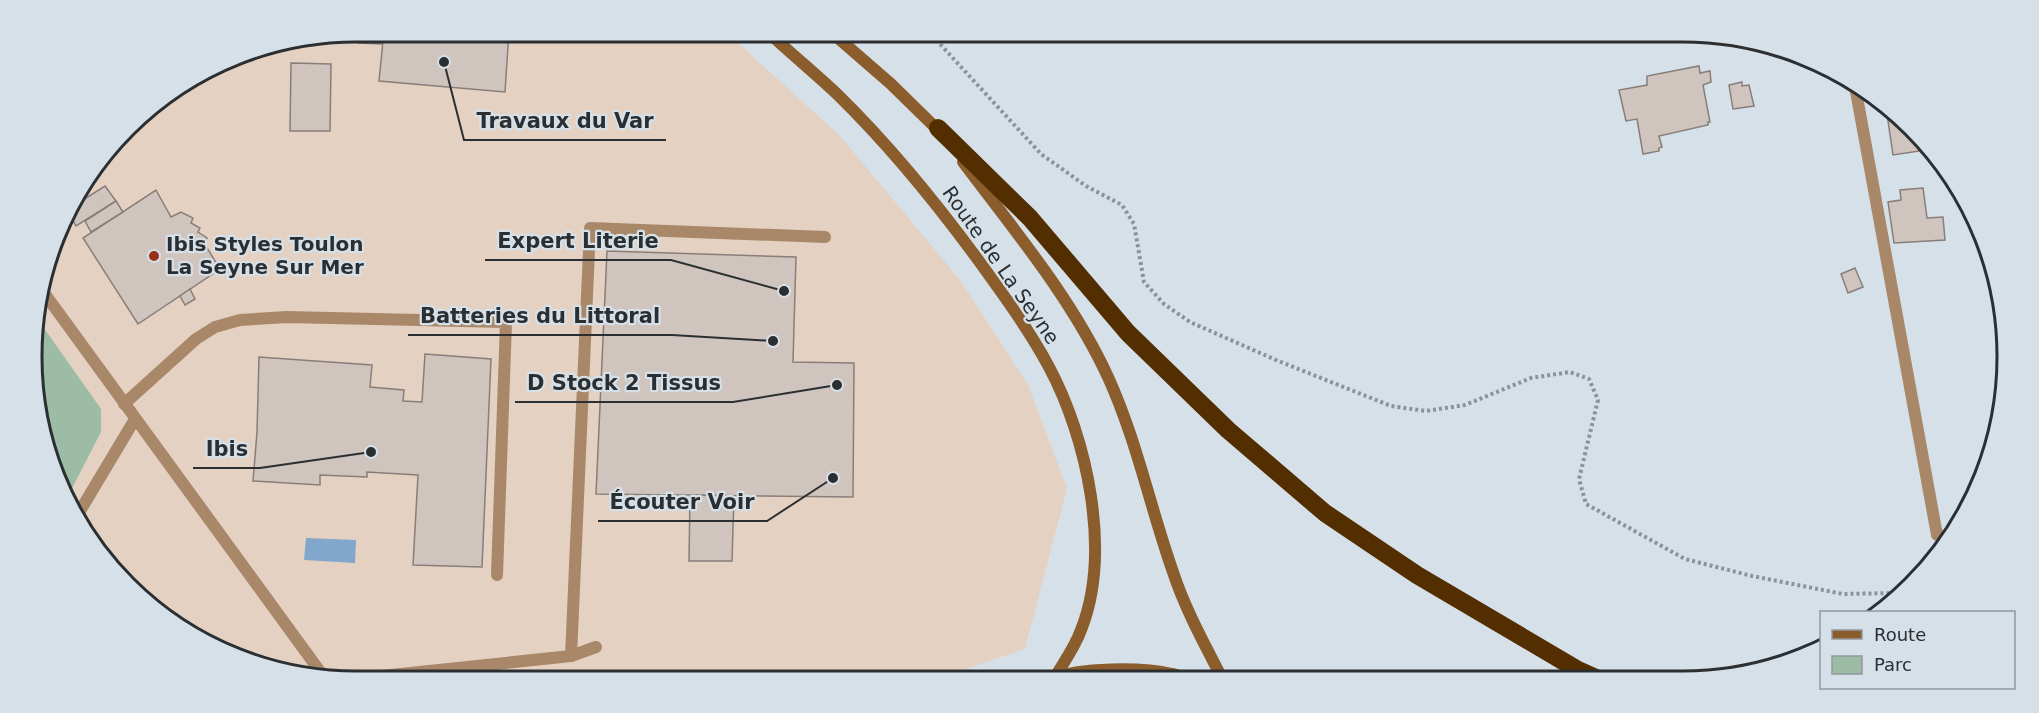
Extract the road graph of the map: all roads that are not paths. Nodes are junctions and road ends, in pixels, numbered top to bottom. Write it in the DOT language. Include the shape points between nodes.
graph roads {
  1 [pos="778,42"];
  2 [pos="842,42"];
  3 [pos="1856,95"];
  4 [pos="938,128"];
  5 [pos="825,237"];
  6 [pos="48,298"];
  7 [pos="124,404"];
  8 [pos="135,419"];
  9 [pos="81,509"];
  10 [pos="1941,536"];
  11 [pos="497,574"];
  12 [pos="596,648"];
  13 [pos="571,656"];
  14 [pos="318,668"];
  15 [pos="428,671"];
  16 [pos="1058,671"];
  17 [pos="1091,671"];
  18 [pos="1144,671"];
  19 [pos="1218,671"];
  20 [pos="1580,671"];
  1 -- 16 [label="main road, Route de La Seyne" via="838,95 892,152 954,228 1016,312 1049,367 1070,414 1093,504 1095,552 1082,630"];
  2 -- 4 [label="main road"];
  3 -- 10 [label="lane" via="1937,535"];
  4 -- 19 [label="main road" via="1052,281 1086,334 1138,454 1173,574"];
  4 -- 20 [label="highway" via="1030,219 1128,333 1228,430 1325,513 1417,575"];
  5 -- 13 [label="lane" via="590,228"];
  6 -- 7 [label="lane"];
  7 -- 8 [label="lane"];
  7 -- 11 [label="lane" via="196,339 215,327 240,320 287,317 506,322"];
  8 -- 9 [label="lane"];
  8 -- 14 [label="lane"];
  12 -- 13 [label="lane"];
  13 -- 15 [label="lane"];
  17 -- 18 [label="main road"];
}
